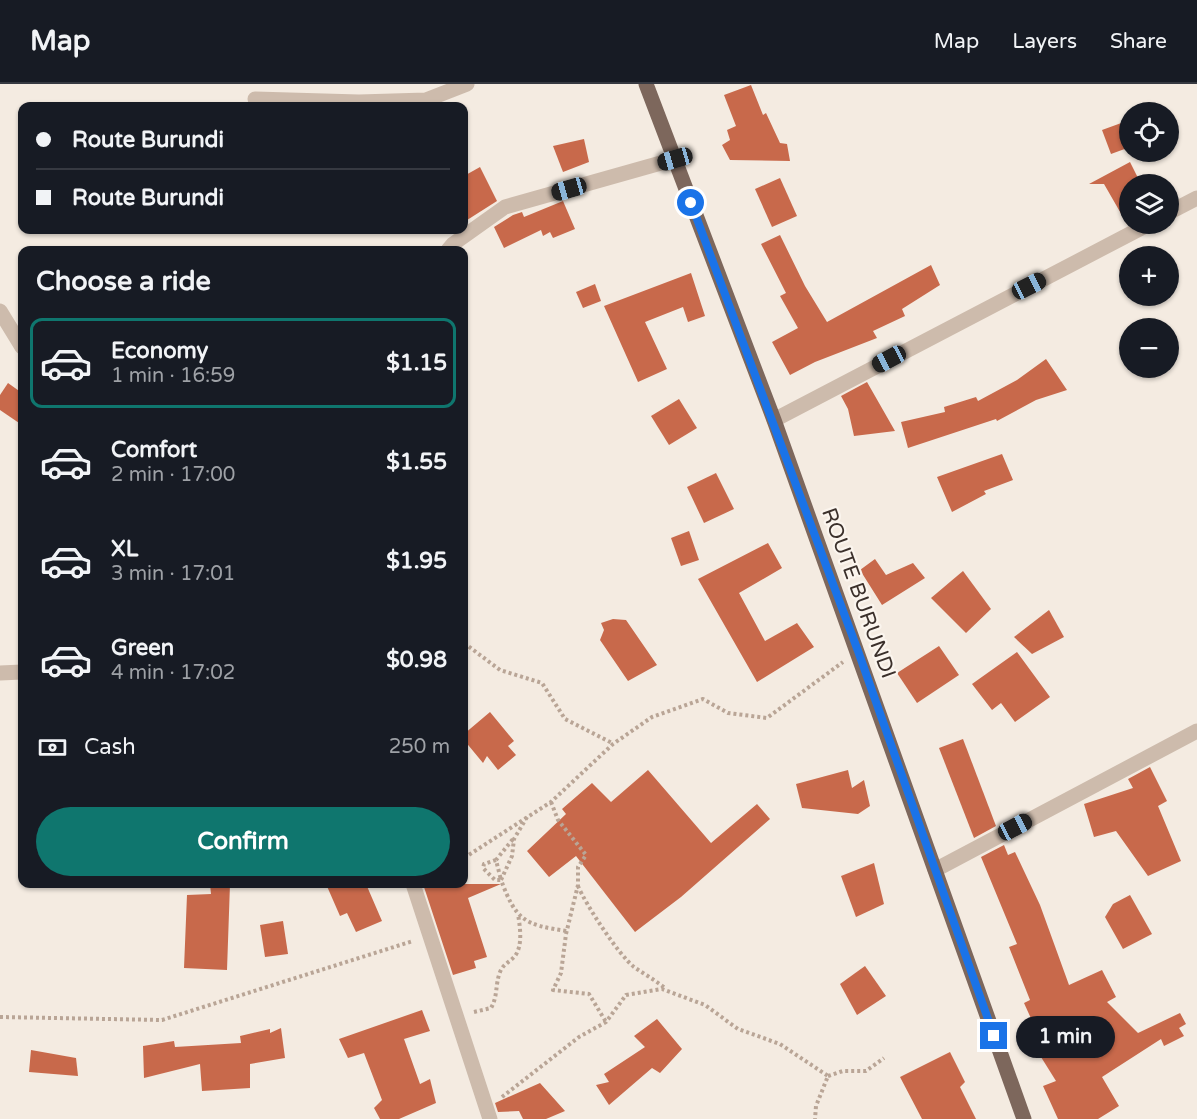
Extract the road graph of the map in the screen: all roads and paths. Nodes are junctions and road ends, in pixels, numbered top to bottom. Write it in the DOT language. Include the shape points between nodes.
graph roads {
  1 [pos="467,84"];
  2 [pos="646,84"];
  3 [pos="255,99"];
  4 [pos="675,159"];
  5 [pos="1197,198"];
  6 [pos="1179,207"];
  7 [pos="468,233"];
  8 [pos="467,234"];
  9 [pos="1130,234"];
  10 [pos="451,246"];
  11 [pos="0,311"];
  12 [pos="18,340"];
  13 [pos="774,420"];
  14 [pos="468,646"];
  15 [pos="858,651"];
  16 [pos="18,672"];
  17 [pos="0,673"];
  18 [pos="1197,731"];
  19 [pos="612,744"];
  20 [pos="551,802"];
  21 [pos="528,815"];
  22 [pos="514,838"];
  23 [pos="468,855"];
  24 [pos="496,860"];
  25 [pos="935,870"];
  26 [pos="501,880"];
  27 [pos="578,885"];
  28 [pos="414,888"];
  29 [pos="518,914"];
  30 [pos="567,931"];
  31 [pos="428,936"];
  32 [pos="669,991"];
  33 [pos="456,1010"];
  34 [pos="0,1017"];
  35 [pos="606,1022"];
  36 [pos="884,1058"];
  37 [pos="828,1076"];
  38 [pos="489,1114"];
  39 [pos="815,1119"];
  40 [pos="1024,1119"];
  1 -- 3 [label="street" via="426,100"];
  2 -- 4 [label="main road, ROUTE BURUNDI"];
  4 -- 7 [label="street" via="505,207"];
  4 -- 13 [label="main road, ROUTE BURUNDI"];
  5 -- 6 [label="street"];
  8 -- 10 [label="street"];
  9 -- 13 [label="street"];
  11 -- 12 [label="street"];
  13 -- 15 [label="main road, ROUTE BURUNDI"];
  14 -- 19 [label="path" via="500,670 542,683 565,719"];
  15 -- 19 [label="path" via="767,718 728,713 703,699 652,717"];
  15 -- 25 [label="main road, ROUTE BURUNDI"];
  16 -- 17 [label="street"];
  18 -- 25 [label="street"];
  19 -- 20 [label="path"];
  20 -- 21 [label="path"];
  20 -- 27 [label="path" via="558,820 586,855 578,867"];
  21 -- 22 [label="path"];
  21 -- 23 [label="path"];
  22 -- 24 [label="path"];
  22 -- 26 [label="path" via="512,856"];
  24 -- 26 [label="path"];
  24 -- 26 [label="path" via="483,868 495,880"];
  25 -- 40 [label="main road, ROUTE BURUNDI"];
  26 -- 29 [label="path" via="513,911"];
  27 -- 30 [label="path"];
  27 -- 32 [label="path" via="621,953"];
  28 -- 31 [label="street"];
  29 -- 30 [label="path" via="539,926"];
  29 -- 33 [label="path" via="518,951 500,970 491,1008 478,1013"];
  30 -- 35 [label="path" via="561,973 553,990 589,994"];
  31 -- 33 [label="street"];
  31 -- 34 [label="path" via="162,1020"];
  32 -- 35 [label="path" via="626,995"];
  32 -- 37 [label="path" via="705,1005 738,1029 780,1044"];
  33 -- 38 [label="street"];
  35 -- 38 [label="path" via="579,1037"];
  36 -- 37 [label="path" via="866,1071 843,1071"];
  37 -- 39 [label="path"];
}
